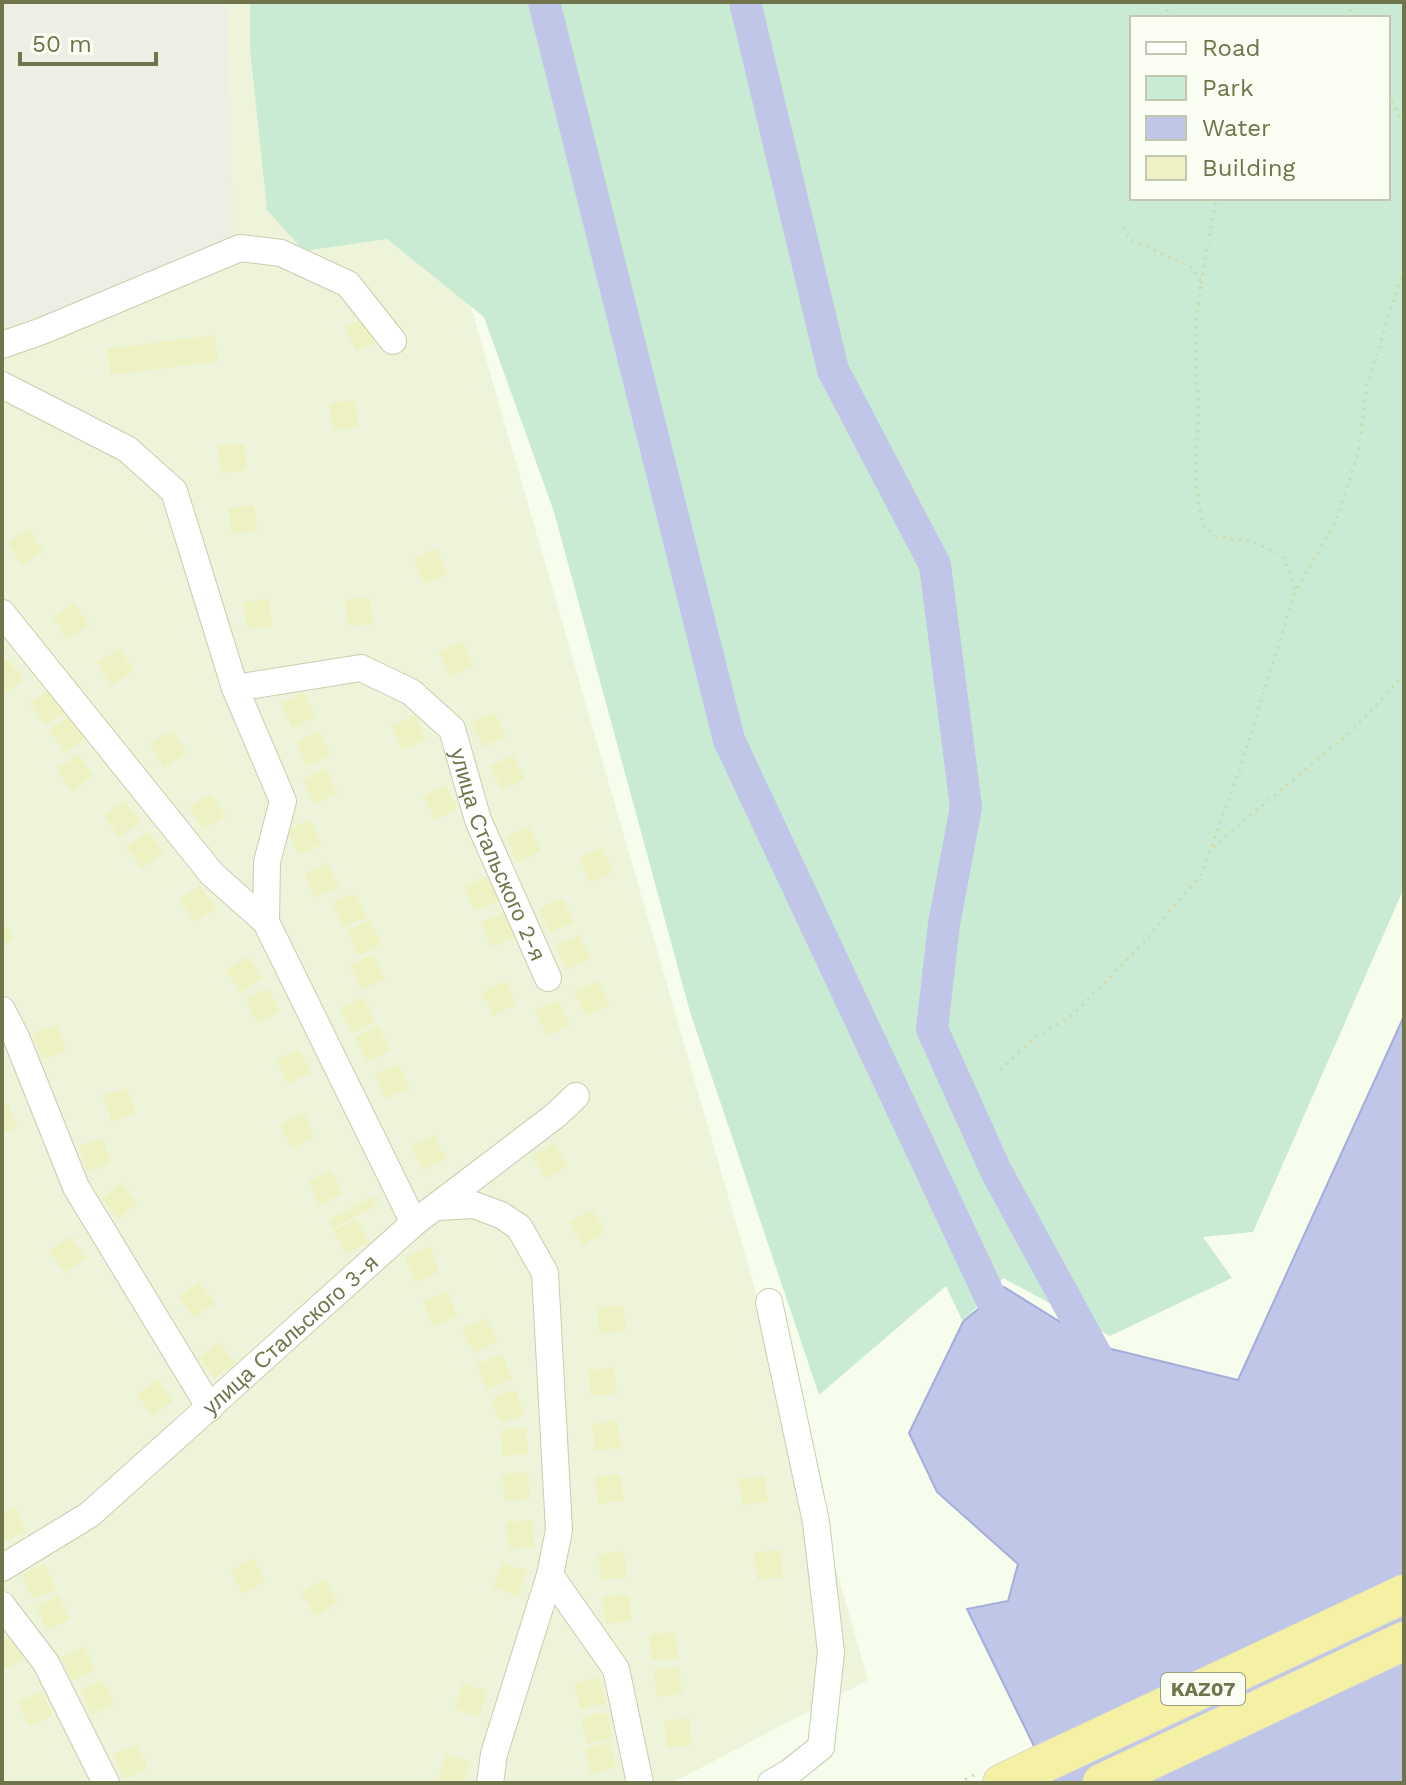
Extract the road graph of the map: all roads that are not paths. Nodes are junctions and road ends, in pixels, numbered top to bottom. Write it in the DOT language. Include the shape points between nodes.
graph roads {
  1 [pos="393,341"];
  2 [pos="2,345"];
  3 [pos="2,385"];
  4 [pos="7,629"];
  5 [pos="235,688"];
  6 [pos="266,922"];
  7 [pos="548,978"];
  8 [pos="2,1010"];
  9 [pos="576,1096"];
  10 [pos="438,1207"];
  11 [pos="414,1223"];
  12 [pos="769,1302"];
  13 [pos="210,1408"];
  14 [pos="2,1568"];
  15 [pos="550,1575"];
  16 [pos="1404,1594"];
  17 [pos="2,1605"];
  18 [pos="1404,1641"];
  19 [pos="106,1783"];
  20 [pos="490,1783"];
  21 [pos="640,1783"];
  22 [pos="771,1783"];
  23 [pos="1002,1783"];
  24 [pos="1102,1783"];
  1 -- 2 [label="street" via="348,284 281,253 240,248"];
  3 -- 5 [label="street" via="127,449 174,491"];
  4 -- 6 [label="street" via="31,646 212,874"];
  5 -- 6 [label="street" via="283,801 267,862"];
  5 -- 7 [label="street, улица Стальского 2-я" via="361,668 411,692 452,729 478,820"];
  6 -- 11 [label="street"];
  8 -- 13 [label="street" via="76,1187"];
  9 -- 10 [label="street, улица Стальского 3-я"];
  10 -- 11 [label="street, улица Стальского 3-я"];
  10 -- 15 [label="street" via="474,1205 501,1215 519,1227 545,1273 559,1530"];
  11 -- 13 [label="street, улица Стальского 3-я"];
  12 -- 22 [label="street" via="816,1522 831,1652 821,1747"];
  13 -- 14 [label="street, улица Стальского 3-я" via="89,1515"];
  15 -- 20 [label="street" via="494,1754"];
  15 -- 21 [label="street" via="616,1669"];
  16 -- 23 [label="highway, KAZ07"];
  17 -- 19 [label="street" via="46,1663"];
  18 -- 24 [label="highway, KAZ07"];
}
